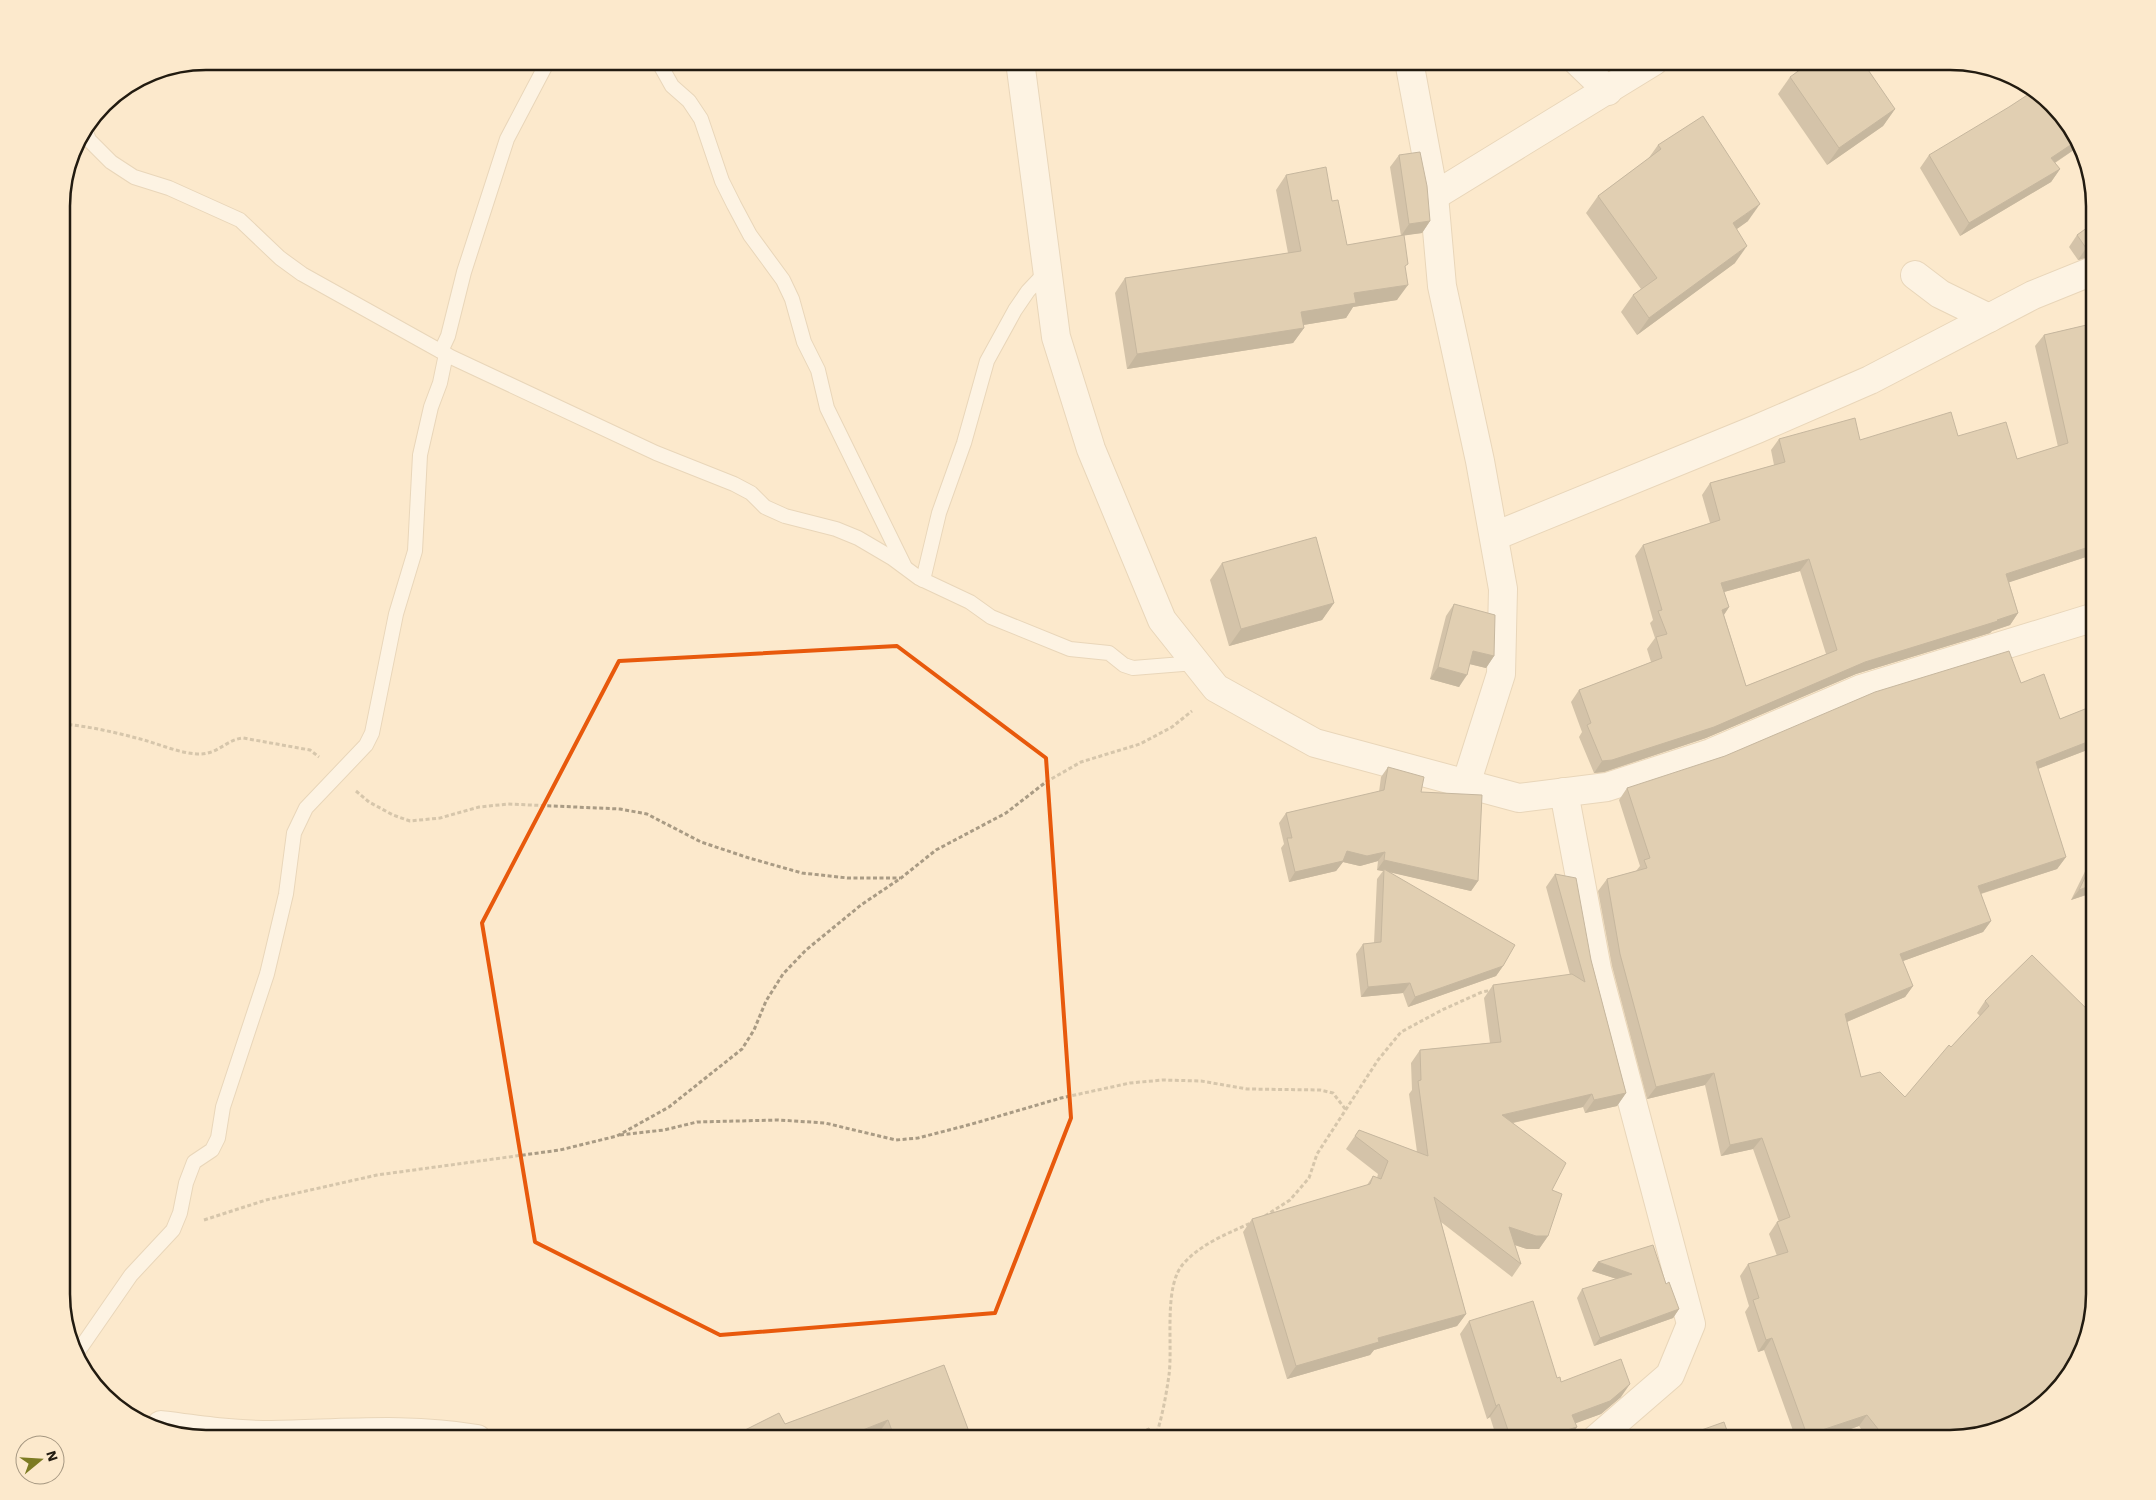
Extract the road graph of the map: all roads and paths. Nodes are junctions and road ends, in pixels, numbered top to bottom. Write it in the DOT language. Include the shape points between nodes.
graph roads {
  1 [pos="543,70"];
  2 [pos="663,70"];
  3 [pos="1021,70"];
  4 [pos="1411,70"];
  5 [pos="1586,70"];
  6 [pos="1640,70"];
  7 [pos="1608,91"];
  8 [pos="88,138"];
  9 [pos="1434,196"];
  10 [pos="1047,271"];
  11 [pos="2086,274"];
  12 [pos="1915,275"];
  13 [pos="1989,318"];
  14 [pos="443,352"];
  15 [pos="1495,536"];
  16 [pos="905,568"];
  17 [pos="923,580"];
  18 [pos="2086,620"];
  19 [pos="1196,663"];
  20 [pos="1216,688"];
  21 [pos="70,725"];
  22 [pos="336,775"];
  23 [pos="1466,784"];
  24 [pos="1564,792"];
  25 [pos="901,878"];
  26 [pos="1501,989"];
  27 [pos="1346,1110"];
  28 [pos="617,1136"];
  29 [pos="173,1230"];
  30 [pos="81,1348"];
  31 [pos="1158,1430"];
  32 [pos="1606,1430"];
  1 -- 14 [label="lane" via="507,139 464,272"];
  2 -- 16 [label="lane" via="672,86 689,101 701,119 722,181 734,205 750,235 783,280 804,342 818,370 826,408"];
  3 -- 10 [label="street"];
  4 -- 9 [label="street"];
  5 -- 7 [label="street"];
  6 -- 7 [label="street"];
  7 -- 9 [label="street"];
  8 -- 14 [label="lane" via="111,162 134,177 169,188 240,220 302,274"];
  9 -- 15 [label="street" via="1442,286"];
  10 -- 17 [label="lane" via="1015,310 987,361 964,444 939,513"];
  10 -- 19 [label="street" via="1056,337 1091,449 1162,620"];
  11 -- 13 [label="street" via="2033,295"];
  12 -- 13 [label="street" via="1940,294"];
  13 -- 15 [label="street" via="1870,380"];
  14 -- 16 [label="lane" via="656,453 734,484 751,493 765,507 785,516 858,538"];
  14 -- 22 [label="lane" via="440,383 420,455 415,551 396,614 372,733 366,745"];
  15 -- 23 [label="street" via="1503,589 1501,674"];
  16 -- 17 [label="lane"];
  17 -- 19 [label="lane" via="970,602 991,617 1070,649 1109,654 1132,668"];
  18 -- 24 [label="street" via="1861,689 1701,756 1607,787"];
  19 -- 20 [label="street"];
  20 -- 23 [label="street" via="1315,743"];
  20 -- 25 [label="path" via="1172,727 1140,744 1081,762 1046,782 1006,813 936,850"];
  21 -- 22 [label="path" via="125,735 195,754 219,750 235,739 289,745 310,750 322,758"];
  22 -- 25 [label="path" via="369,802 410,821 508,804 620,808 647,814 701,842 802,873 848,878"];
  22 -- 29 [label="lane" via="306,808 294,833 286,894 268,974 223,1107 218,1138 212,1150 194,1162"];
  23 -- 24 [label="street" via="1519,798"];
  24 -- 32 [label="street" via="1597,969 1691,1324 1670,1375"];
  25 -- 28 [label="path" via="861,905 806,950 783,974 742,1049 669,1107"];
  26 -- 27 [label="path" via="1482,992 1400,1032"];
  27 -- 28 [label="path" via="1333,1094 1320,1090 1247,1090 1201,1081 1163,1080 1130,1083 1061,1098 918,1138 896,1140 825,1123 778,1120 697,1122"];
  27 -- 31 [label="path" via="1318,1154 1309,1178 1290,1200 1198,1250 1175,1275 1171,1295 1169,1374"];
  28 -- 29 [label="path" via="560,1150 377,1175 266,1200"];
  29 -- 30 [label="lane" via="131,1275"];
}
